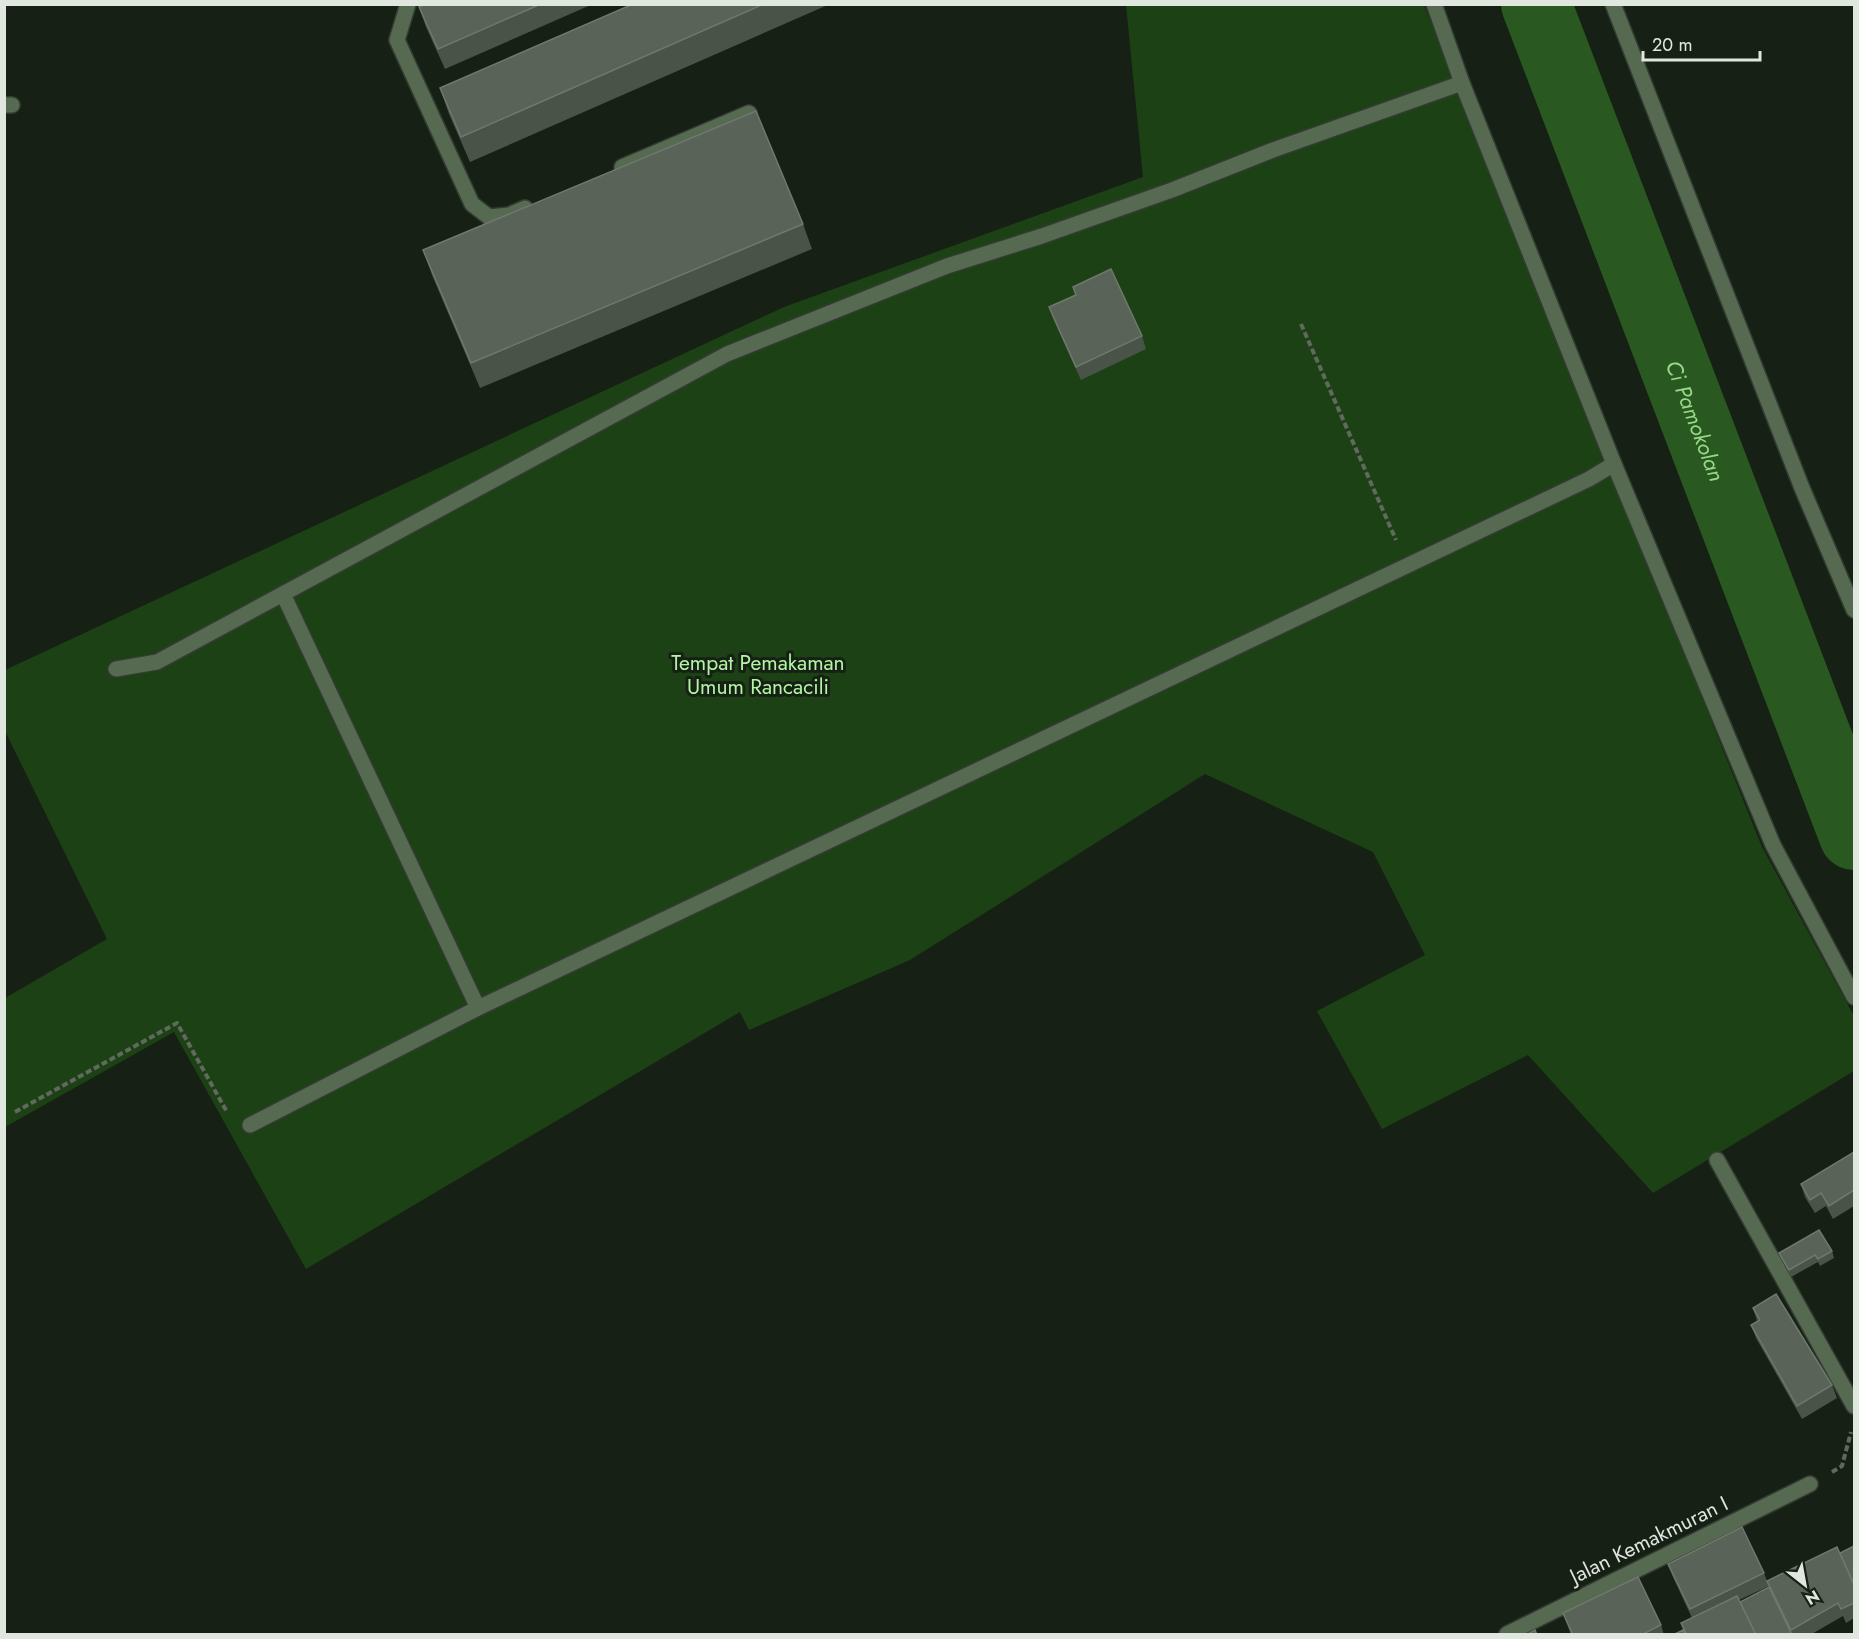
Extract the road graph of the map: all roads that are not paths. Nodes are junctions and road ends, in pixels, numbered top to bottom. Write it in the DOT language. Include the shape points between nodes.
graph roads {
  1 [pos="408,4"];
  2 [pos="1434,4"];
  3 [pos="1613,4"];
  4 [pos="1462,82"];
  5 [pos="749,113"];
  6 [pos="607,173"];
  7 [pos="542,201"];
  8 [pos="1614,464"];
  9 [pos="283,594"];
  10 [pos="1854,610"];
  11 [pos="116,669"];
  12 [pos="1854,997"];
  13 [pos="478,1008"];
  14 [pos="250,1125"];
  15 [pos="1716,1160"];
  16 [pos="1854,1406"];
  17 [pos="1810,1484"];
  18 [pos="1507,1635"];
  1 -- 7 [label="street" via="397,40 472,204 489,217 509,215"];
  2 -- 4 [label="street"];
  3 -- 10 [label="street" via="1802,488"];
  4 -- 8 [label="street"];
  4 -- 9 [label="street" via="1172,190 947,266 727,354"];
  5 -- 6 [label="street"];
  8 -- 12 [label="street" via="1773,845"];
  8 -- 13 [label="street" via="1408,566"];
  9 -- 11 [label="street" via="157,662"];
  9 -- 13 [label="street"];
  13 -- 14 [label="street"];
  15 -- 16 [label="street"];
  17 -- 18 [label="street, Jalan Kemakmuran I"];
}
